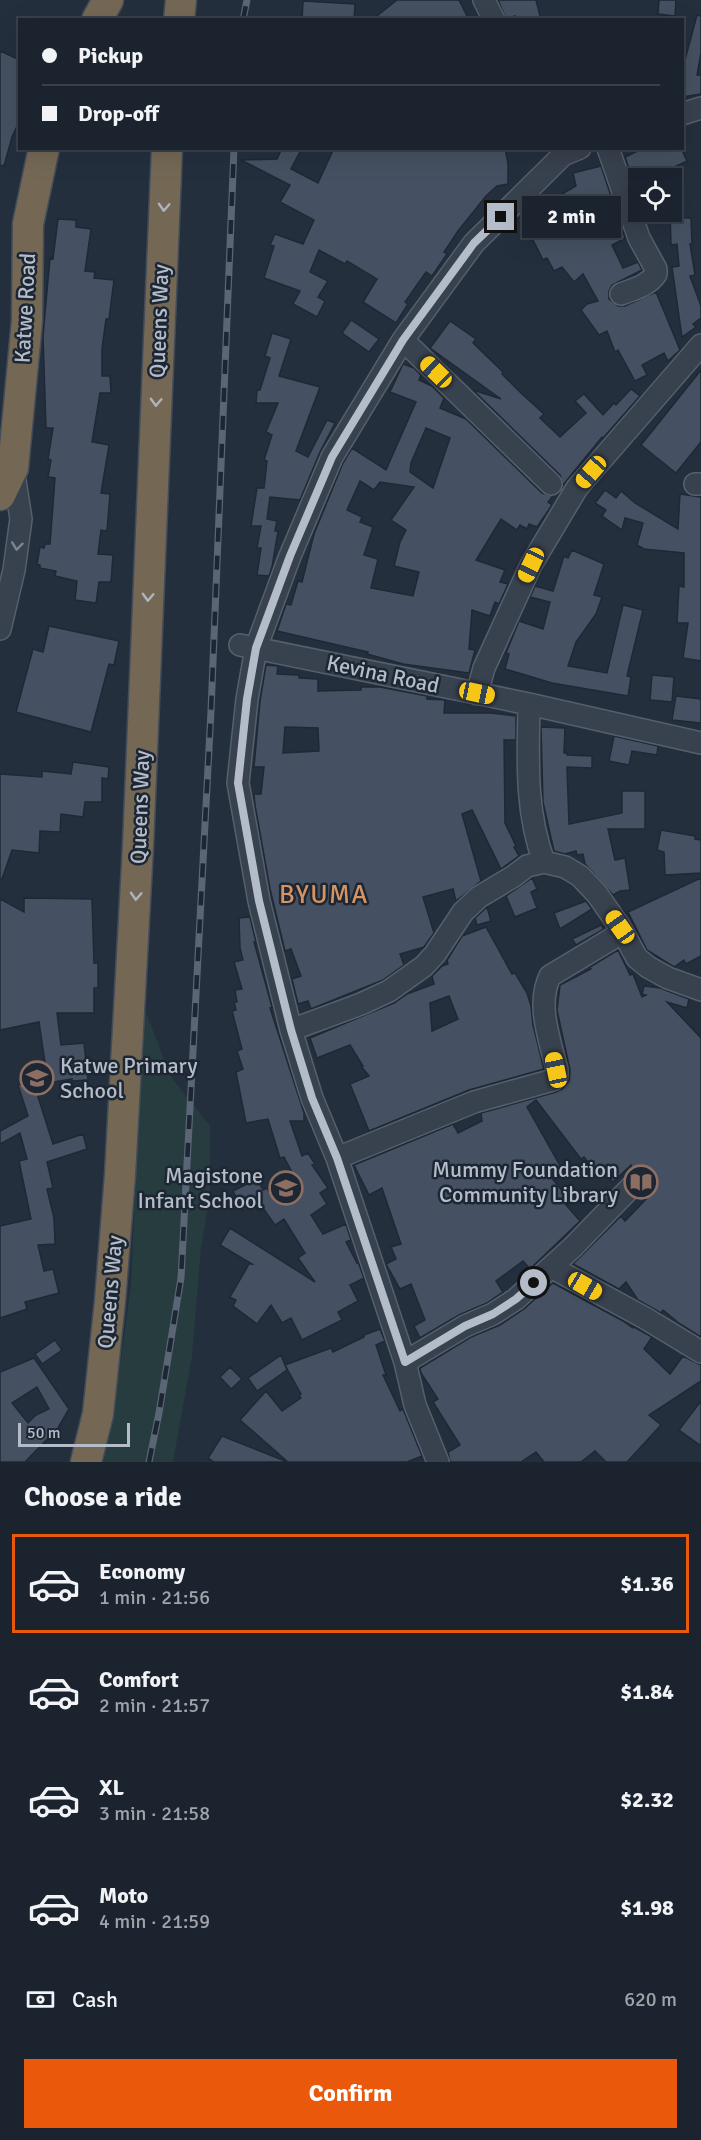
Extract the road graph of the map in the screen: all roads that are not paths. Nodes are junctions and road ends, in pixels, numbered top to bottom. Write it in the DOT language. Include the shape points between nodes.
graph roads {
  1 [pos="108,0"];
  2 [pos="181,0"];
  3 [pos="484,0"];
  4 [pos="98,18"];
  5 [pos="178,18"];
  6 [pos="493,18"];
  7 [pos="701,108"];
  8 [pos="684,113"];
  9 [pos="44,150"];
  10 [pos="167,150"];
  11 [pos="609,150"];
  12 [pos="567,151"];
  13 [pos="621,294"];
  14 [pos="403,340"];
  15 [pos="701,345"];
  16 [pos="551,484"];
  17 [pos="6,501"];
  18 [pos="0,629"];
  19 [pos="248,647"];
  20 [pos="477,693"];
  21 [pos="529,704"];
  22 [pos="701,743"];
  23 [pos="544,862"];
  24 [pos="623,932"];
  25 [pos="701,990"];
  26 [pos="291,1030"];
  27 [pos="337,1158"];
  28 [pos="635,1183"];
  29 [pos="551,1267"];
  30 [pos="701,1352"];
  31 [pos="405,1362"];
  32 [pos="86,1462"];
  33 [pos="438,1462"];
  1 -- 4 [label="highway"];
  2 -- 5 [label="highway"];
  3 -- 6 [label="street"];
  7 -- 8 [label="street"];
  9 -- 17 [label="highway, Katwe Road" via="28,224 27,321 13,468"];
  10 -- 32 [label="highway, Queens Way, one-way" via="121,1163 98,1413"];
  11 -- 13 [label="street" via="639,238 656,269 656,274 642,286"];
  12 -- 14 [label="street" via="474,243"];
  14 -- 16 [label="street"];
  14 -- 19 [label="street" via="332,457"];
  15 -- 20 [label="street" via="577,488 531,565 484,668"];
  17 -- 18 [label="street, Katwe Road, one-way" via="21,519"];
  19 -- 20 [label="street, Kevina Road"];
  19 -- 26 [label="street" via="238,783 259,901"];
  20 -- 21 [label="street, Kevina Road"];
  21 -- 22 [label="street, Kevina Road"];
  21 -- 23 [label="street" via="531,819"];
  23 -- 24 [label="street" via="580,876"];
  23 -- 26 [label="street" via="527,866 479,897 463,912 424,966 389,992"];
  24 -- 25 [label="street" via="637,958 648,967"];
  24 -- 27 [label="street" via="547,981 543,1002 556,1070 553,1080 474,1102"];
  26 -- 27 [label="street" via="312,1098"];
  27 -- 31 [label="street"];
  28 -- 29 [label="street"];
  29 -- 30 [label="street"];
  29 -- 31 [label="street" via="493,1314"];
  31 -- 33 [label="street" via="415,1405"];
}
